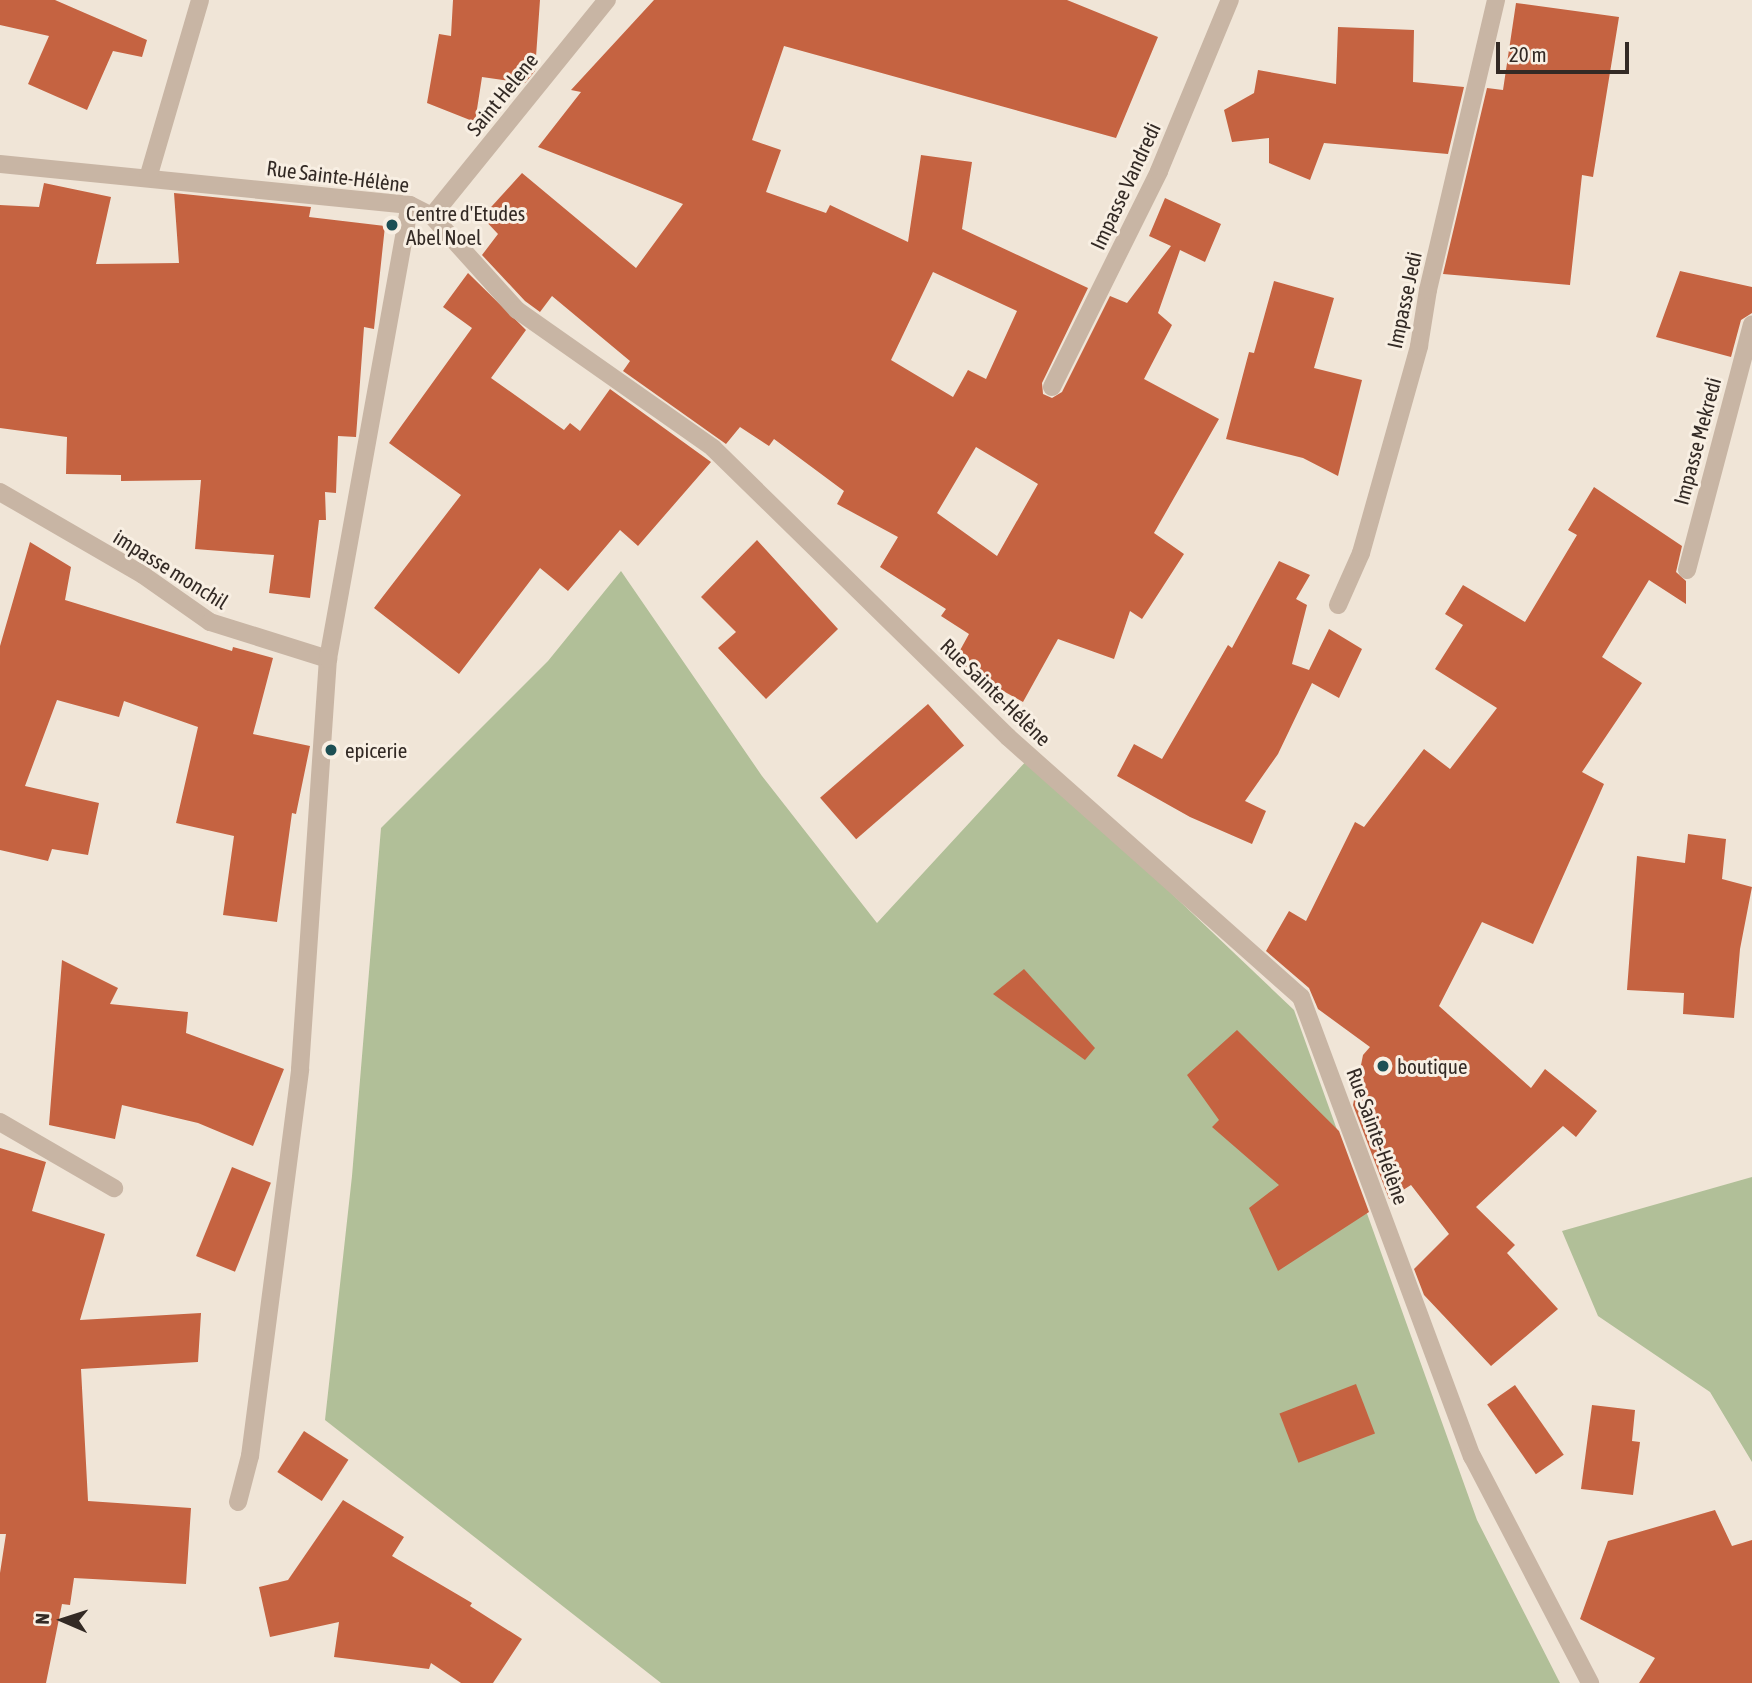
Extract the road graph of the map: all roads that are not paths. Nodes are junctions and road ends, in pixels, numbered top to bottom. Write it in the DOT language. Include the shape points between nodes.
graph roads {
  1 [pos="200,0"];
  2 [pos="607,0"];
  3 [pos="1230,0"];
  4 [pos="1496,0"];
  5 [pos="0,164"];
  6 [pos="148,178"];
  7 [pos="410,205"];
  8 [pos="432,216"];
  9 [pos="1752,324"];
  10 [pos="1052,387"];
  11 [pos="0,492"];
  12 [pos="1687,570"];
  13 [pos="1338,605"];
  14 [pos="328,659"];
  15 [pos="0,1122"];
  16 [pos="114,1188"];
  17 [pos="238,1502"];
  18 [pos="1590,1683"];
  1 -- 6 [label="street"];
  2 -- 8 [label="street, Saint Helene"];
  3 -- 10 [label="street, Impasse Vandredi" via="1159,171"];
  4 -- 13 [label="street, Impasse Jedi" via="1419,346 1361,553"];
  5 -- 6 [label="street, Rue Sainte-Hélène"];
  6 -- 7 [label="street, Rue Sainte-Hélène"];
  7 -- 8 [label="street, Rue Sainte-Hélène"];
  7 -- 14 [label="street"];
  8 -- 18 [label="street, Rue Sainte-Hélène" via="517,310 713,448 1007,737 1303,999 1472,1456"];
  9 -- 12 [label="street, Impasse Mekredi"];
  11 -- 14 [label="street, impasse monchil" via="143,575 210,622"];
  14 -- 17 [label="street" via="300,1069 250,1456"];
  15 -- 16 [label="street"];
}
